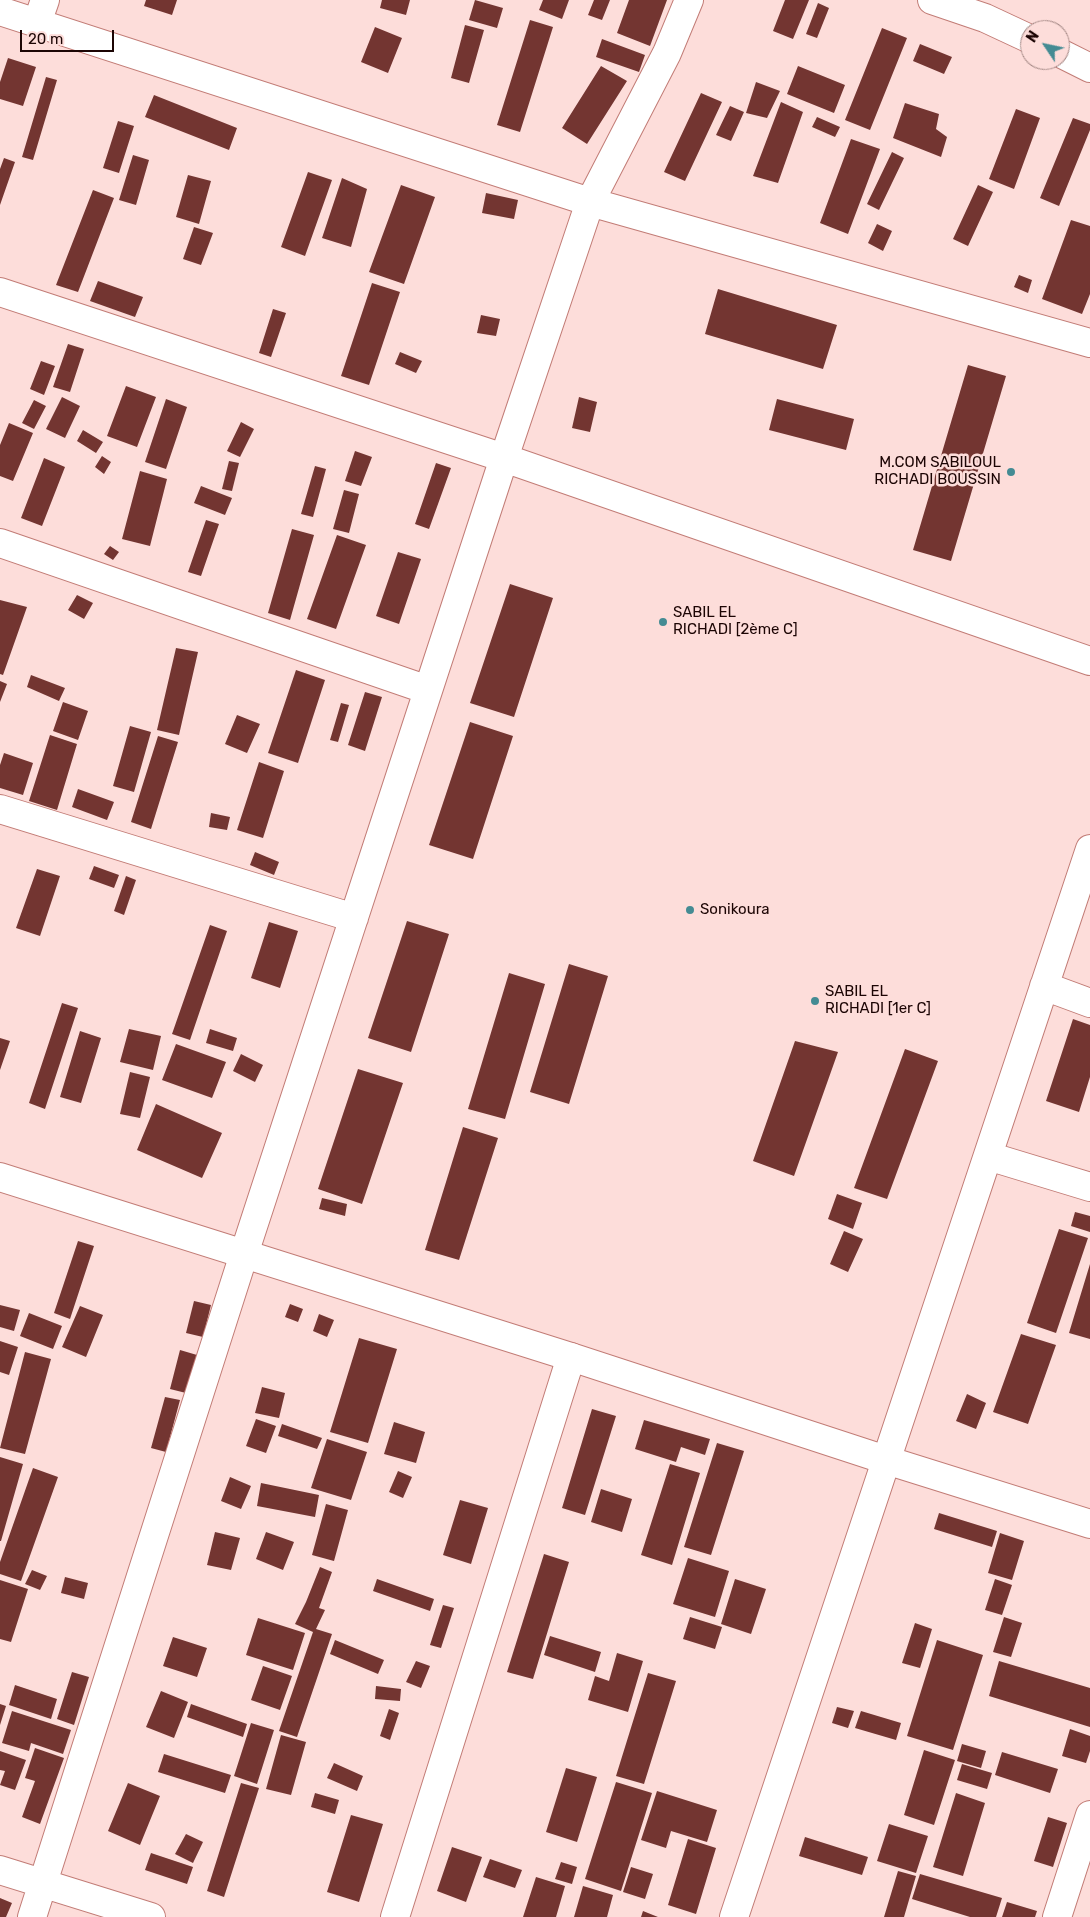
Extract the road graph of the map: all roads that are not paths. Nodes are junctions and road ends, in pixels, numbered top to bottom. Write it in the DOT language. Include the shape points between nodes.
graph roads {
  1 [pos="689,0"];
  2 [pos="932,0"];
  3 [pos="0,12"];
  4 [pos="41,12"];
  5 [pos="1020,34"];
  6 [pos="1070,59"];
  7 [pos="1090,68"];
  8 [pos="590,202"];
  9 [pos="0,292"];
  10 [pos="1090,343"];
  11 [pos="504,458"];
  12 [pos="0,543"];
  13 [pos="1090,661"];
  14 [pos="428,690"];
  15 [pos="0,810"];
  16 [pos="1090,849"];
  17 [pos="354,918"];
  18 [pos="1044,986"];
  19 [pos="1090,1003"];
  20 [pos="988,1156"];
  21 [pos="0,1177"];
  22 [pos="1090,1187"];
  23 [pos="244,1254"];
  24 [pos="571,1357"];
  25 [pos="886,1460"];
  26 [pos="1090,1524"];
  27 [pos="1090,1815"];
  28 [pos="0,1870"];
  29 [pos="42,1883"];
  30 [pos="32,1917"];
  31 [pos="151,1917"];
  32 [pos="395,1917"];
  33 [pos="734,1917"];
  34 [pos="1056,1917"];
  1 -- 8 [label="street" via="667,53"];
  2 -- 5 [label="street"];
  3 -- 4 [label="street"];
  4 -- 8 [label="street"];
  6 -- 7 [label="street"];
  8 -- 10 [label="street"];
  8 -- 11 [label="street"];
  9 -- 11 [label="street"];
  11 -- 13 [label="street"];
  11 -- 14 [label="street"];
  12 -- 14 [label="street"];
  14 -- 17 [label="street"];
  15 -- 17 [label="street"];
  16 -- 18 [label="street"];
  17 -- 23 [label="street"];
  18 -- 19 [label="street"];
  18 -- 20 [label="street"];
  20 -- 22 [label="street"];
  20 -- 25 [label="street"];
  21 -- 23 [label="street"];
  23 -- 24 [label="street"];
  23 -- 29 [label="street"];
  24 -- 25 [label="street"];
  24 -- 32 [label="street"];
  25 -- 26 [label="street"];
  25 -- 33 [label="street"];
  27 -- 34 [label="street"];
  28 -- 29 [label="street"];
  29 -- 30 [label="street"];
  29 -- 31 [label="street"];
}
